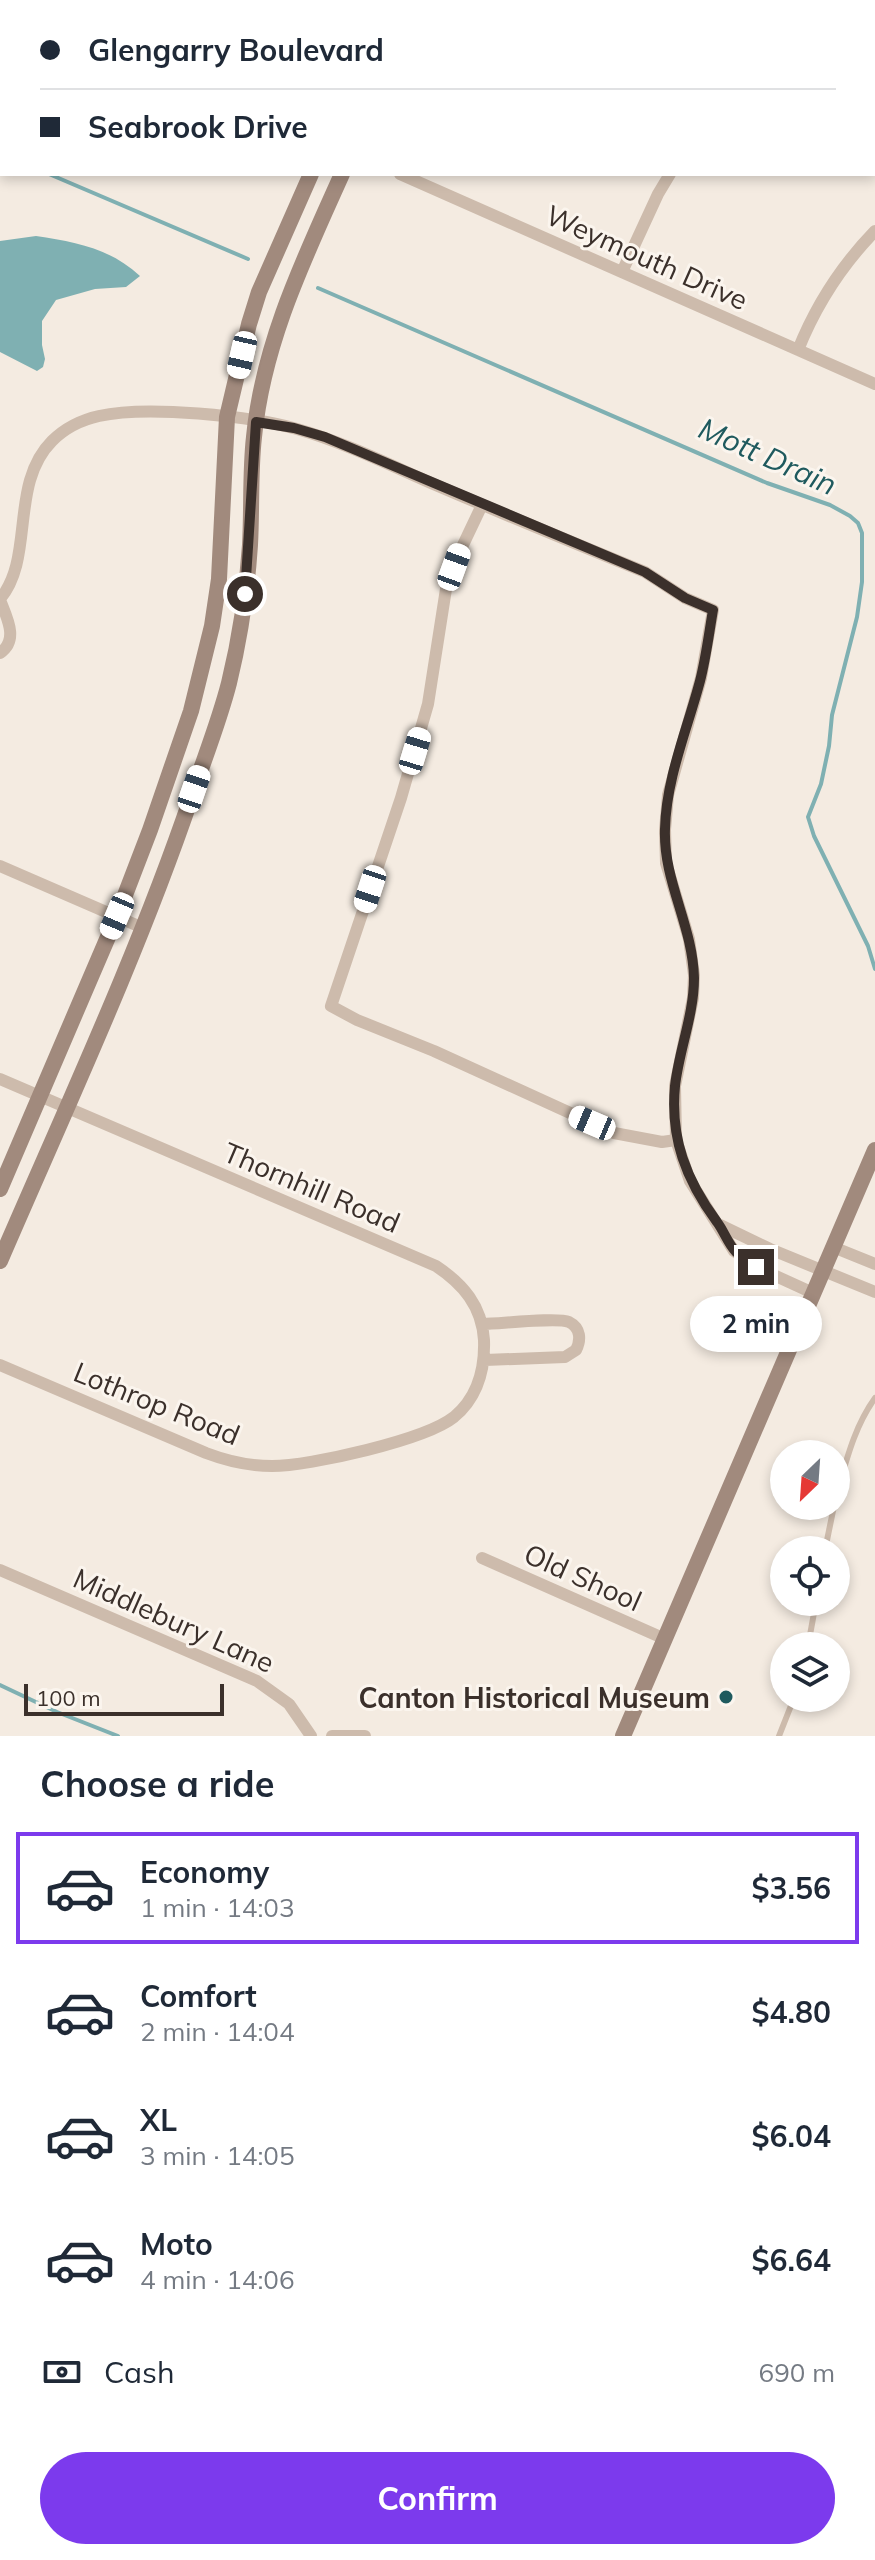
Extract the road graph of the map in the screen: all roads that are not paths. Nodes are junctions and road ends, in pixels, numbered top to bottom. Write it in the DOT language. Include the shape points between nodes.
graph roads {
  1 [pos="310,176"];
  2 [pos="341,176"];
  3 [pos="405,176"];
  4 [pos="669,176"];
  5 [pos="875,231"];
  6 [pos="622,272"];
  7 [pos="798,350"];
  8 [pos="875,384"];
  9 [pos="227,417"];
  10 [pos="256,422"];
  11 [pos="482,505"];
  12 [pos="217,591"];
  13 [pos="245,594"];
  14 [pos="0,600"];
  15 [pos="0,653"];
  16 [pos="175,758"];
  17 [pos="202,766"];
  18 [pos="0,866"];
  19 [pos="117,916"];
  20 [pos="143,928"];
  21 [pos="0,1079"];
  22 [pos="40,1096"];
  23 [pos="66,1108"];
  24 [pos="676,1140"];
  25 [pos="875,1150"];
  26 [pos="0,1189"];
  27 [pos="720,1225"];
  28 [pos="833,1247"];
  29 [pos="0,1261"];
  30 [pos="875,1264"];
  31 [pos="823,1271"];
  32 [pos="875,1292"];
  33 [pos="813,1293"];
  34 [pos="483,1324"];
  35 [pos="485,1360"];
  36 [pos="0,1365"];
  37 [pos="875,1398"];
  38 [pos="850,1449"];
  39 [pos="482,1558"];
  40 [pos="0,1570"];
  41 [pos="665,1639"];
  42 [pos="788,1712"];
  43 [pos="311,1736"];
  44 [pos="332,1736"];
  45 [pos="365,1736"];
  46 [pos="625,1736"];
  47 [pos="779,1736"];
  1 -- 9 [label="street" via="259,292"];
  2 -- 10 [label="street" via="283,308"];
  3 -- 6 [label="street, Weymouth Drive"];
  4 -- 6 [label="street"];
  5 -- 7 [label="street" via="832,283"];
  6 -- 7 [label="street, Weymouth Drive"];
  7 -- 8 [label="street, Weymouth Drive"];
  9 -- 10 [label="street"];
  9 -- 12 [label="street"];
  9 -- 14 [label="street" via="110,414 81,421 59,434 32,472 15,569"];
  10 -- 11 [label="street" via="325,437"];
  10 -- 13 [label="street"];
  11 -- 24 [label="street" via="645,572 713,610 701,678 668,795 665,830 666,863 694,975 675,1086"];
  11 -- 24 [label="street" via="446,589 428,704 331,1006 614,1133"];
  12 -- 13 [label="street"];
  12 -- 16 [label="street" via="203,669"];
  13 -- 17 [label="street" via="229,683"];
  14 -- 15 [label="street" via="11,639"];
  16 -- 17 [label="street"];
  16 -- 19 [label="street"];
  17 -- 20 [label="street"];
  18 -- 19 [label="street"];
  19 -- 20 [label="street"];
  19 -- 22 [label="street"];
  20 -- 23 [label="street"];
  21 -- 22 [label="street, Thornhill Road"];
  22 -- 23 [label="street, Thornhill Road"];
  22 -- 26 [label="street"];
  23 -- 29 [label="street"];
  23 -- 34 [label="street, Thornhill Road" via="436,1266 466,1291"];
  24 -- 27 [label="street" via="690,1181"];
  25 -- 28 [label="street"];
  27 -- 31 [label="street"];
  27 -- 33 [label="street" via="734,1251"];
  28 -- 30 [label="street"];
  28 -- 31 [label="street"];
  31 -- 32 [label="street"];
  31 -- 33 [label="street"];
  33 -- 41 [label="street"];
  34 -- 35 [label="street, Thornhill Road"];
  34 -- 35 [label="street" via="563,1320 579,1337 576,1350 565,1357"];
  35 -- 36 [label="street, Lothrop Road" via="474,1392 438,1428 314,1462 270,1466 206,1453"];
  37 -- 38 [label="lane"];
  39 -- 41 [label="street, Old Shool"];
  40 -- 43 [label="street, Middlebury Lane" via="257,1681 289,1704"];
  41 -- 46 [label="street"];
  42 -- 47 [label="lane"];
  44 -- 45 [label="street"];
}
